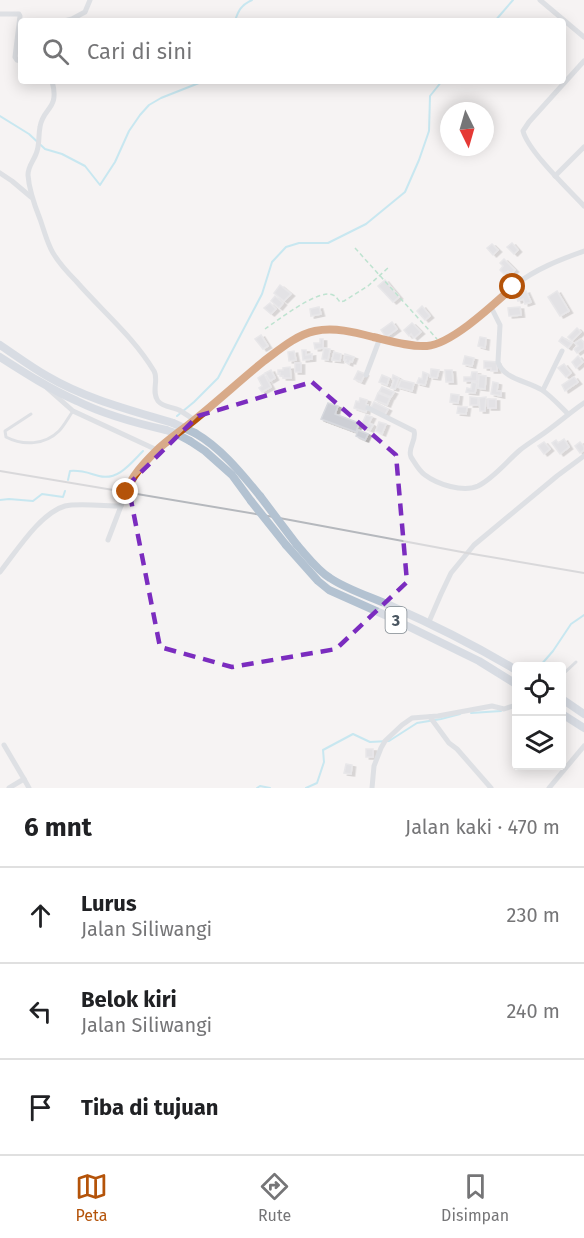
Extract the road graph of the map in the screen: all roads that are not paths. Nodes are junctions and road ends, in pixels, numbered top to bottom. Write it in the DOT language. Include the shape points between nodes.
graph roads {
  1 [pos="90,0"];
  2 [pos="540,0"];
  3 [pos="0,14"];
  4 [pos="20,18"];
  5 [pos="74,18"];
  6 [pos="561,18"];
  7 [pos="566,22"];
  8 [pos="18,32"];
  9 [pos="584,37"];
  10 [pos="18,60"];
  11 [pos="584,61"];
  12 [pos="566,81"];
  13 [pos="53,84"];
  14 [pos="564,84"];
  15 [pos="584,147"];
  16 [pos="0,173"];
  17 [pos="555,176"];
  18 [pos="32,198"];
  19 [pos="584,206"];
  20 [pos="584,251"];
  21 [pos="491,307"];
  22 [pos="380,338"];
  23 [pos="0,345"];
  24 [pos="562,351"];
  25 [pos="0,357"];
  26 [pos="366,375"];
  27 [pos="41,383"];
  28 [pos="543,390"];
  29 [pos="584,403"];
  30 [pos="368,408"];
  31 [pos="73,411"];
  32 [pos="31,414"];
  33 [pos="568,414"];
  34 [pos="195,420"];
  35 [pos="192,437"];
  36 [pos="157,450"];
  37 [pos="584,456"];
  38 [pos="121,506"];
  39 [pos="108,540"];
  40 [pos="0,572"];
  41 [pos="429,624"];
  42 [pos="576,662"];
  43 [pos="512,668"];
  44 [pos="566,671"];
  45 [pos="512,681"];
  46 [pos="566,702"];
  47 [pos="512,706"];
  48 [pos="584,714"];
  49 [pos="564,716"];
  50 [pos="430,717"];
  51 [pos="584,728"];
  52 [pos="4,745"];
  53 [pos="584,746"];
  54 [pos="24,779"];
  55 [pos="9,788"];
  56 [pos="29,788"];
  57 [pos="372,788"];
  58 [pos="490,788"];
  59 [pos="549,788"];
  1 -- 5 [label="street" via="85,12"];
  2 -- 6 [label="street"];
  3 -- 4 [label="street" via="19,14"];
  7 -- 9 [label="street"];
  8 -- 10 [label="street"];
  11 -- 12 [label="street"];
  13 -- 18 [label="street" via="52,107 40,126 36,155 28,170"];
  14 -- 17 [label="street" via="524,131"];
  15 -- 17 [label="street"];
  16 -- 18 [label="street"];
  17 -- 19 [label="street"];
  18 -- 34 [label="street" via="55,257 124,330 155,372 158,400"];
  20 -- 21 [label="street" via="530,274"];
  21 -- 22 [label="street" via="441,342 429,346"];
  21 -- 28 [label="street" via="500,325 498,364 508,374"];
  22 -- 26 [label="street"];
  22 -- 34 [label="street" via="331,330 303,334"];
  23 -- 35 [label="main road, 3, bridge" via="85,394 173,423"];
  24 -- 28 [label="street"];
  25 -- 27 [label="main road, 3"];
  27 -- 31 [label="street"];
  27 -- 35 [label="main road, 3, bridge" via="111,415"];
  28 -- 33 [label="street"];
  29 -- 33 [label="street"];
  30 -- 33 [label="street" via="414,431 416,436 409,452 417,467 433,480 455,488 479,485"];
  31 -- 32 [label="lane" via="52,437 31,443 6,437 5,431"];
  31 -- 36 [label="street"];
  34 -- 36 [label="street"];
  35 -- 41 [label="main road, 3, bridge" via="205,439 240,472 297,545 327,576"];
  35 -- 45 [label="main road, 3, bridge" via="232,475 318,581 334,593 480,661"];
  36 -- 38 [label="street, bridge" via="129,484"];
  37 -- 41 [label="street" via="474,545 451,573"];
  38 -- 39 [label="street"];
  38 -- 40 [label="street" via="67,506 57,510 35,528"];
  41 -- 43 [label="main road, 3"];
  42 -- 44 [label="lane"];
  46 -- 48 [label="main road"];
  47 -- 50 [label="street"];
  49 -- 51 [label="main road"];
  50 -- 57 [label="street" via="412,718 385,741 374,766"];
  50 -- 58 [label="street"];
  52 -- 54 [label="street"];
  53 -- 59 [label="street"];
  54 -- 55 [label="street"];
  54 -- 56 [label="street"];
}
